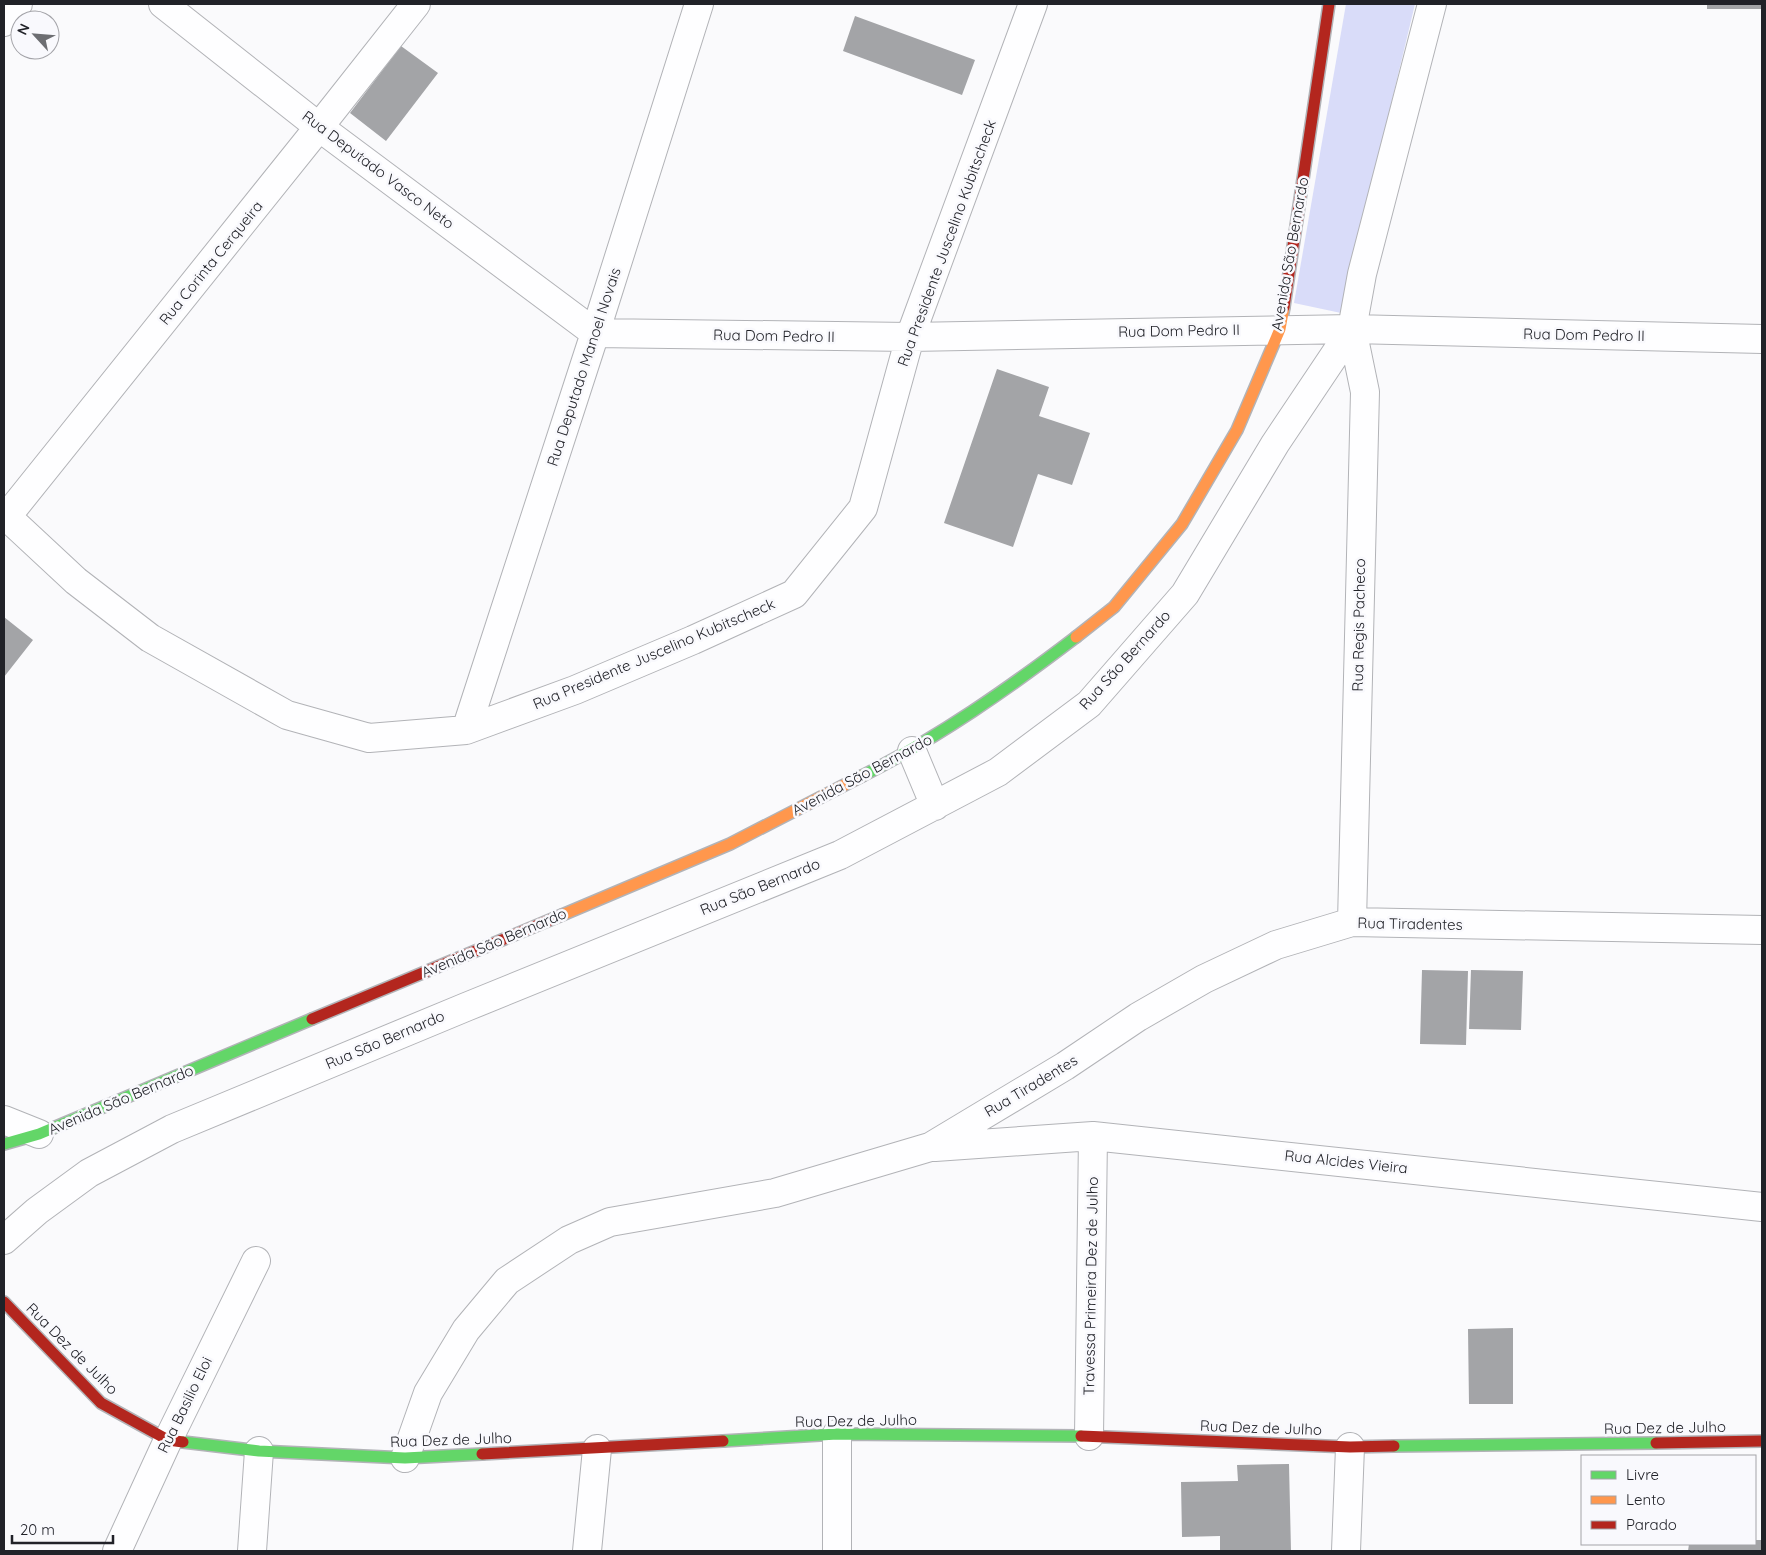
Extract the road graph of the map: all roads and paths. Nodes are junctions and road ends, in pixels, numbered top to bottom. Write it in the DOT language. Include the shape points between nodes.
graph roads {
  1 [pos="18,4"];
  2 [pos="163,4"];
  3 [pos="416,4"];
  4 [pos="699,4"];
  5 [pos="1033,4"];
  6 [pos="1329,4"];
  7 [pos="1432,4"];
  8 [pos="4,22"];
  9 [pos="319,127"];
  10 [pos="1280,329"];
  11 [pos="1352,329"];
  12 [pos="595,333"];
  13 [pos="910,338"];
  14 [pos="1762,339"];
  15 [pos="5,517"];
  16 [pos="466,730"];
  17 [pos="912,752"];
  18 [pos="935,806"];
  19 [pos="1352,922"];
  20 [pos="1762,930"];
  21 [pos="4,1120"];
  22 [pos="39,1134"];
  23 [pos="1093,1136"];
  24 [pos="4,1144"];
  25 [pos="930,1147"];
  26 [pos="1762,1207"];
  27 [pos="4,1240"];
  28 [pos="256,1261"];
  29 [pos="4,1302"];
  30 [pos="837,1434"];
  31 [pos="1089,1436"];
  32 [pos="168,1440"];
  33 [pos="1762,1442"];
  34 [pos="1350,1447"];
  35 [pos="597,1449"];
  36 [pos="259,1451"];
  37 [pos="405,1458"];
  38 [pos="118,1551"];
  39 [pos="252,1551"];
  40 [pos="587,1551"];
  41 [pos="837,1551"];
  42 [pos="1346,1551"];
  1 -- 8 [label="street"];
  2 -- 9 [label="street, Rua Deputado Vasco Neto"];
  3 -- 9 [label="street, Rua Corinta Cerqueira"];
  4 -- 12 [label="street, Rua Deputado Manoel Novais"];
  5 -- 13 [label="street, Rua Presidente Juscelino Kubitscheck"];
  6 -- 10 [label="street, Avenida São Bernardo"];
  7 -- 11 [label="street" via="1362,274"];
  9 -- 12 [label="street, Rua Deputado Vasco Neto"];
  9 -- 15 [label="street, Rua Corinta Cerqueira"];
  10 -- 11 [label="street, Rua Dom Pedro II"];
  10 -- 13 [label="street, Rua Dom Pedro II"];
  10 -- 17 [label="street, Avenida São Bernardo" via="1237,430 1182,524 1114,607 1015,684"];
  11 -- 14 [label="street, Rua Dom Pedro II"];
  11 -- 18 [label="street, Rua São Bernardo" via="1275,444 1185,594 1089,704 998,772"];
  11 -- 19 [label="street, Rua Regis Pacheco" via="1365,392"];
  12 -- 13 [label="street, Rua Dom Pedro II"];
  12 -- 16 [label="street, Rua Deputado Manoel Novais"];
  13 -- 16 [label="street, Rua Presidente Juscelino Kubitscheck" via="863,508 794,594 575,690"];
  15 -- 16 [label="street, Rua Presidente Juscelino Kubitscheck" via="76,581 150,638 287,715 369,738"];
  17 -- 18 [label="street"];
  17 -- 22 [label="street, Avenida São Bernardo" via="730,844"];
  18 -- 27 [label="street, Rua São Bernardo" via="840,855 466,1006 172,1130 89,1173 36,1211"];
  19 -- 20 [label="street, Rua Tiradentes"];
  19 -- 25 [label="street, Rua Tiradentes" via="1276,945 1204,979"];
  21 -- 22 [label="street"];
  22 -- 24 [label="street, Avenida São Bernardo"];
  23 -- 25 [label="street, Rua Alcides Vieira"];
  23 -- 26 [label="street, Rua Alcides Vieira"];
  23 -- 31 [label="street, Travessa Primeira Dez de Julho"];
  25 -- 37 [label="street, Rua Tiradentes" via="775,1193 610,1222 569,1240 508,1281 466,1330 428,1393"];
  28 -- 32 [label="street, Rua Basilio Eloi"];
  29 -- 32 [label="street, Rua Dez de Julho" via="101,1403"];
  30 -- 31 [label="street, Rua Dez de Julho"];
  30 -- 35 [label="street, Rua Dez de Julho"];
  30 -- 41 [label="street"];
  31 -- 34 [label="street, Rua Dez de Julho"];
  32 -- 36 [label="street, Rua Dez de Julho"];
  32 -- 38 [label="street, Rua Basilio Eloi"];
  33 -- 34 [label="street, Rua Dez de Julho"];
  34 -- 42 [label="street"];
  35 -- 37 [label="street, Rua Dez de Julho"];
  35 -- 40 [label="street"];
  36 -- 37 [label="street, Rua Dez de Julho"];
  36 -- 39 [label="street"];
}
